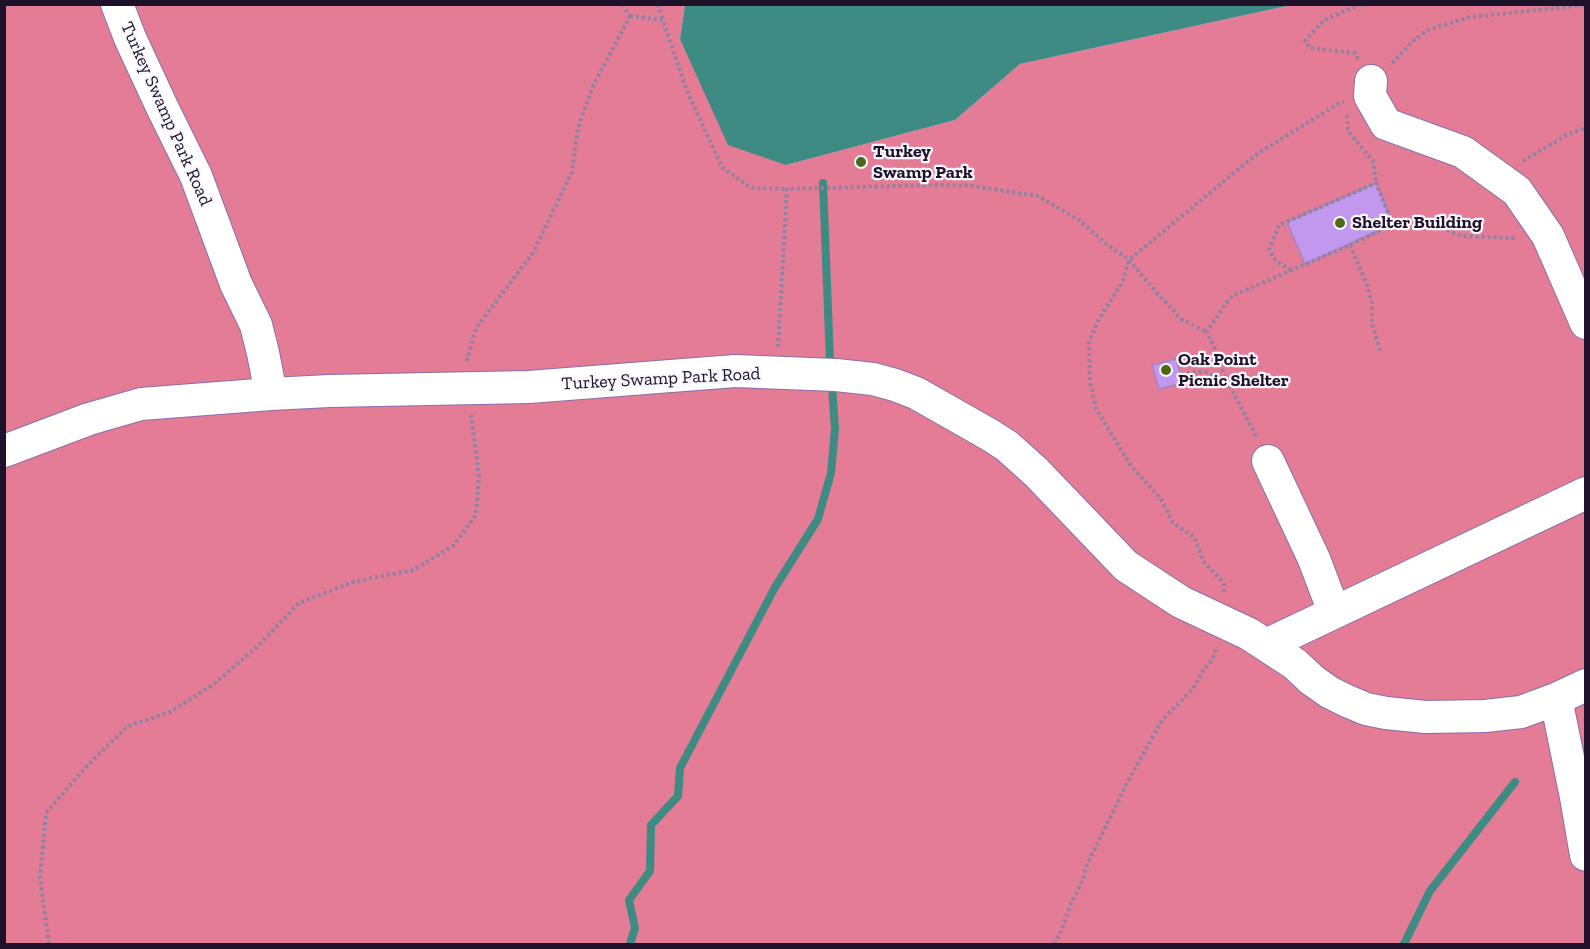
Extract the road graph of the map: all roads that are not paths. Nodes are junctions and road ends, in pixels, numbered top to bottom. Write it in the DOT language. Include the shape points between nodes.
graph roads {
  1 [pos="117,4"];
  2 [pos="1371,81"];
  3 [pos="1586,322"];
  4 [pos="271,394"];
  5 [pos="4,451"];
  6 [pos="1268,461"];
  7 [pos="1586,493"];
  8 [pos="1334,612"];
  9 [pos="1266,645"];
  10 [pos="1586,685"];
  11 [pos="1556,699"];
  12 [pos="1586,855"];
  1 -- 4 [label="lane, Turkey Swamp Park Road" via="196,176 236,284 256,325"];
  2 -- 3 [label="lane" via="1370,96 1386,124 1463,152 1517,191 1548,236"];
  4 -- 5 [label="lane, Turkey Swamp Park Road" via="141,404 89,418"];
  4 -- 9 [label="lane, Turkey Swamp Park Road" via="529,387 735,371 873,379 916,393 1006,446 1126,566 1181,602"];
  6 -- 8 [label="lane"];
  7 -- 8 [label="lane"];
  8 -- 9 [label="lane"];
  9 -- 11 [label="lane, Turkey Swamp Park Road" via="1329,692 1366,709 1386,713 1485,716 1521,712"];
  10 -- 11 [label="lane, Turkey Swamp Park Road"];
  11 -- 12 [label="lane"];
}
